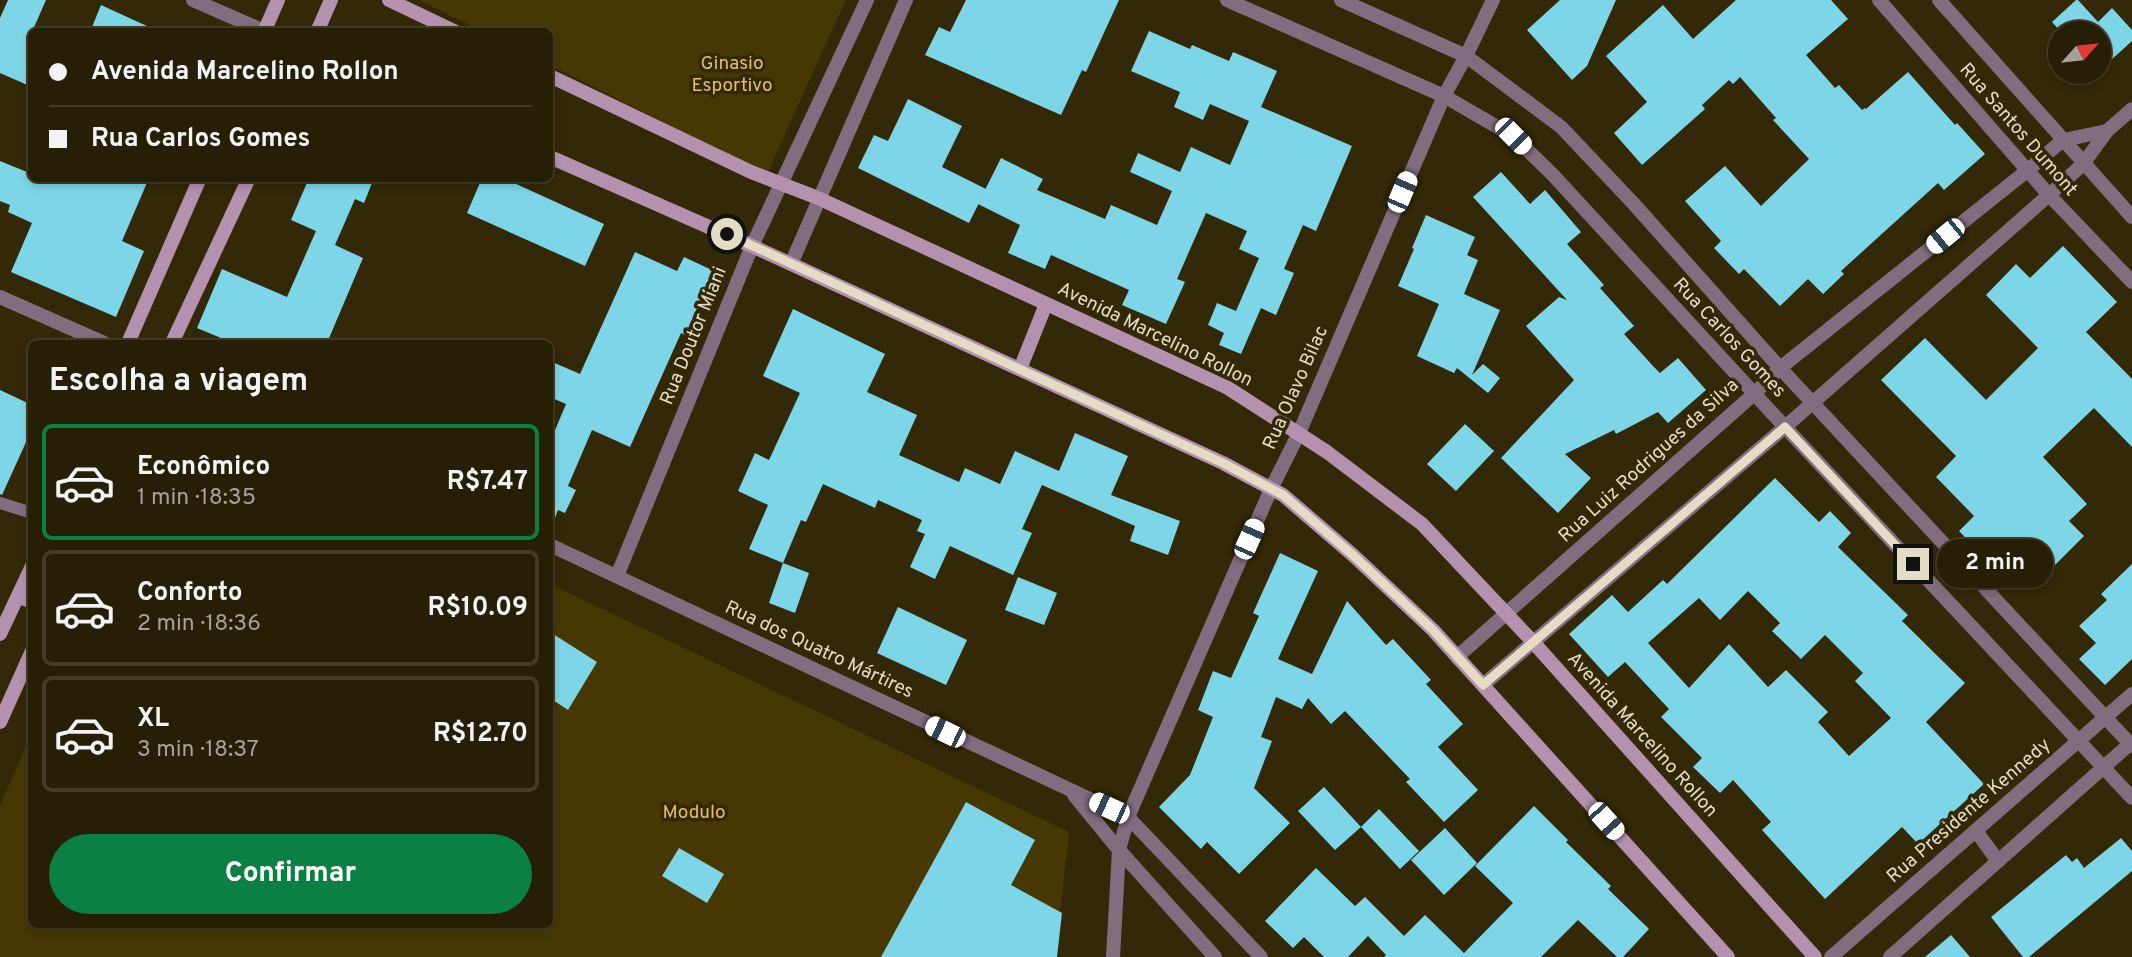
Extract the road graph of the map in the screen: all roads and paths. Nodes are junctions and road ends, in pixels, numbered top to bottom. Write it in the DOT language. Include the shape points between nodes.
graph roads {
  1 [pos="193,0"];
  2 [pos="278,0"];
  3 [pos="331,0"];
  4 [pos="389,0"];
  5 [pos="867,0"];
  6 [pos="906,0"];
  7 [pos="1227,0"];
  8 [pos="1341,0"];
  9 [pos="1493,0"];
  10 [pos="1879,0"];
  11 [pos="1939,0"];
  12 [pos="258,28"];
  13 [pos="266,28"];
  14 [pos="319,28"];
  15 [pos="448,28"];
  16 [pos="1466,56"];
  17 [pos="553,77"];
  18 [pos="1444,96"];
  19 [pos="2132,109"];
  20 [pos="2107,131"];
  21 [pos="2063,140"];
  22 [pos="553,158"];
  23 [pos="2083,164"];
  24 [pos="2028,170"];
  25 [pos="198,182"];
  26 [pos="246,182"];
  27 [pos="779,184"];
  28 [pos="2049,195"];
  29 [pos="818,198"];
  30 [pos="2132,216"];
  31 [pos="752,246"];
  32 [pos="791,264"];
  33 [pos="2132,282"];
  34 [pos="0,297"];
  35 [pos="1046,304"];
  36 [pos="97,340"];
  37 [pos="129,340"];
  38 [pos="173,340"];
  39 [pos="1780,368"];
  40 [pos="1020,369"];
  41 [pos="1754,394"];
  42 [pos="1812,402"];
  43 [pos="1785,427"];
  44 [pos="1299,433"];
  45 [pos="1271,489"];
  46 [pos="0,503"];
  47 [pos="28,512"];
  48 [pos="553,546"];
  49 [pos="28,575"];
  50 [pos="617,576"];
  51 [pos="18,596"];
  52 [pos="28,600"];
  53 [pos="1506,613"];
  54 [pos="0,634"];
  55 [pos="1534,642"];
  56 [pos="1457,657"];
  57 [pos="28,661"];
  58 [pos="1483,685"];
  59 [pos="2132,694"];
  60 [pos="2105,716"];
  61 [pos="0,722"];
  62 [pos="2079,741"];
  63 [pos="2131,744"];
  64 [pos="2104,767"];
  65 [pos="1071,791"];
  66 [pos="2132,798"];
  67 [pos="1128,817"];
  68 [pos="1976,831"];
  69 [pos="1119,850"];
  70 [pos="1998,861"];
  71 [pos="1113,957"];
  72 [pos="1215,957"];
  73 [pos="1261,957"];
  74 [pos="1728,957"];
  75 [pos="1815,957"];
  76 [pos="1831,957"];
  77 [pos="1890,957"];
  1 -- 12 [label="street"];
  2 -- 13 [label="main road"];
  3 -- 14 [label="main road"];
  4 -- 15 [label="main road"];
  5 -- 27 [label="street, Rua Doutor Miani"];
  6 -- 29 [label="street"];
  7 -- 18 [label="street, Rua Carlos Gomes"];
  8 -- 16 [label="street, Rua Carlos Gomes"];
  9 -- 16 [label="street, Rua Olavo Bilac"];
  10 -- 24 [label="street, Rua Santos Dumont"];
  11 -- 21 [label="street, Rua Santos Dumont"];
  16 -- 18 [label="street, Rua Olavo Bilac"];
  16 -- 39 [label="street, Rua Carlos Gomes" via="1561,127"];
  17 -- 27 [label="main road, Avenida Marcelino Rollon"];
  18 -- 41 [label="street, Rua Carlos Gomes" via="1513,136"];
  18 -- 44 [label="street, Rua Olavo Bilac"];
  19 -- 20 [label="street, Rua Luiz Rodrigues da Silva"];
  20 -- 21 [label="street, Rua Luiz Rodrigues da Silva"];
  20 -- 23 [label="street, Rua Luiz Rodrigues da Silva"];
  21 -- 23 [label="street, Rua Santos Dumont"];
  21 -- 24 [label="street, Rua Luiz Rodrigues da Silva"];
  22 -- 31 [label="main road"];
  23 -- 28 [label="street, Rua Luiz Rodrigues da Silva"];
  23 -- 30 [label="street, Rua Santos Dumont"];
  24 -- 28 [label="street, Rua Santos Dumont"];
  24 -- 39 [label="street, Rua Luiz Rodrigues da Silva"];
  25 -- 37 [label="main road"];
  26 -- 38 [label="main road"];
  27 -- 29 [label="main road, Avenida Marcelino Rollon"];
  27 -- 31 [label="street, Rua Doutor Miani"];
  28 -- 33 [label="street, Rua Santos Dumont"];
  28 -- 42 [label="street, Rua Luiz Rodrigues da Silva"];
  29 -- 32 [label="street"];
  29 -- 35 [label="main road, Avenida Marcelino Rollon"];
  31 -- 32 [label="main road"];
  31 -- 50 [label="street, Rua Doutor Miani"];
  32 -- 40 [label="main road"];
  34 -- 36 [label="street"];
  35 -- 40 [label="main road"];
  35 -- 44 [label="main road, Avenida Marcelino Rollon" via="1228,388"];
  39 -- 41 [label="street, Rua Luiz Rodrigues da Silva"];
  39 -- 42 [label="street, Rua Carlos Gomes"];
  40 -- 45 [label="main road"];
  41 -- 43 [label="street, Rua Carlos Gomes"];
  41 -- 53 [label="street, Rua Luiz Rodrigues da Silva"];
  42 -- 43 [label="street, Rua Luiz Rodrigues da Silva"];
  42 -- 60 [label="street, Rua Carlos Gomes"];
  43 -- 55 [label="street, Rua Luiz Rodrigues da Silva"];
  43 -- 62 [label="street, Rua Carlos Gomes"];
  44 -- 45 [label="street, Rua Olavo Bilac"];
  44 -- 53 [label="main road, Avenida Marcelino Rollon" via="1422,524"];
  45 -- 56 [label="main road" via="1354,556"];
  45 -- 67 [label="street, Rua Olavo Bilac"];
  46 -- 47 [label="lane"];
  48 -- 50 [label="street, Rua dos Quatro Mártires"];
  49 -- 51 [label="main road"];
  50 -- 65 [label="street, Rua dos Quatro Mártires"];
  51 -- 52 [label="main road"];
  51 -- 54 [label="main road"];
  53 -- 55 [label="main road, Avenida Marcelino Rollon"];
  53 -- 56 [label="street, Rua Luiz Rodrigues da Silva"];
  55 -- 58 [label="street, Rua Luiz Rodrigues da Silva"];
  55 -- 75 [label="main road, Avenida Marcelino Rollon"];
  56 -- 58 [label="main road"];
  57 -- 61 [label="main road"];
  58 -- 74 [label="main road"];
  59 -- 60 [label="street, Rua Presidente Kennedy"];
  60 -- 62 [label="street, Rua Presidente Kennedy"];
  60 -- 63 [label="street, Rua Carlos Gomes"];
  62 -- 64 [label="street, Rua Carlos Gomes"];
  62 -- 68 [label="street, Rua Presidente Kennedy"];
  63 -- 64 [label="street"];
  64 -- 66 [label="street, Rua Carlos Gomes"];
  64 -- 70 [label="street"];
  65 -- 67 [label="street, Rua dos Quatro Mártires"];
  65 -- 69 [label="street, Rua dos Quatro Mártires"];
  67 -- 69 [label="street, Rua Olavo Bilac"];
  67 -- 73 [label="street, Rua dos Quatro Mártires"];
  68 -- 70 [label="street"];
  68 -- 76 [label="street, Rua Presidente Kennedy"];
  69 -- 71 [label="street, Rua Olavo Bilac"];
  69 -- 72 [label="street, Rua dos Quatro Mártires"];
  70 -- 77 [label="street"];
}
